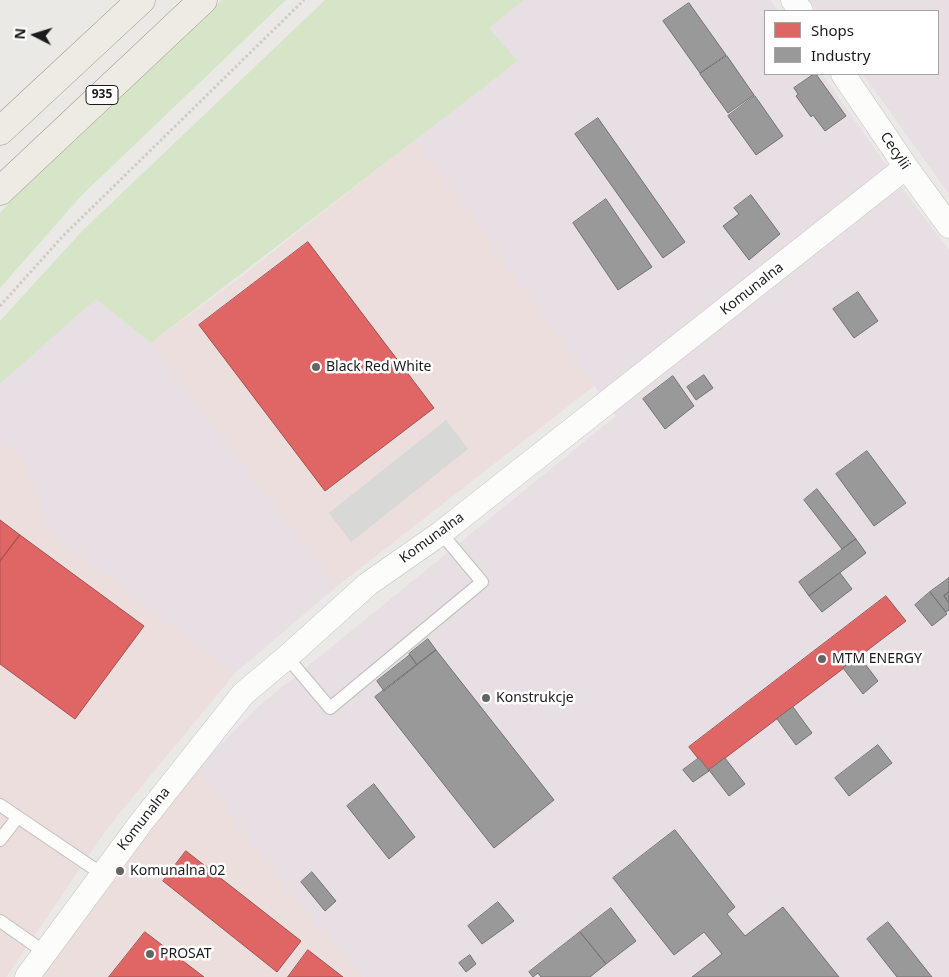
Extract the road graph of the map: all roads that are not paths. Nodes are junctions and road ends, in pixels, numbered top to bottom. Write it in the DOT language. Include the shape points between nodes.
graph roads {
  1 [pos="142,0"];
  2 [pos="204,0"];
  3 [pos="844,75"];
  4 [pos="0,131"];
  5 [pos="906,167"];
  6 [pos="0,191"];
  7 [pos="949,226"];
  8 [pos="441,533"];
  9 [pos="288,657"];
  10 [pos="0,805"];
  11 [pos="17,818"];
  12 [pos="0,840"];
  13 [pos="102,874"];
  14 [pos="0,921"];
  15 [pos="46,952"];
  16 [pos="27,977"];
  1 -- 4 [label="main road"];
  2 -- 6 [label="main road, 935"];
  3 -- 5 [label="street, Cecylii"];
  5 -- 7 [label="street, Cecylii"];
  5 -- 8 [label="street, Komunalna"];
  8 -- 9 [label="street, Komunalna" via="368,584"];
  8 -- 9 [label="lane" via="482,582 330,708"];
  9 -- 13 [label="street, Komunalna" via="243,694"];
  10 -- 11 [label="lane"];
  11 -- 12 [label="lane"];
  11 -- 13 [label="lane"];
  13 -- 15 [label="street, Komunalna"];
  14 -- 15 [label="lane"];
  15 -- 16 [label="street, Komunalna"];
}
